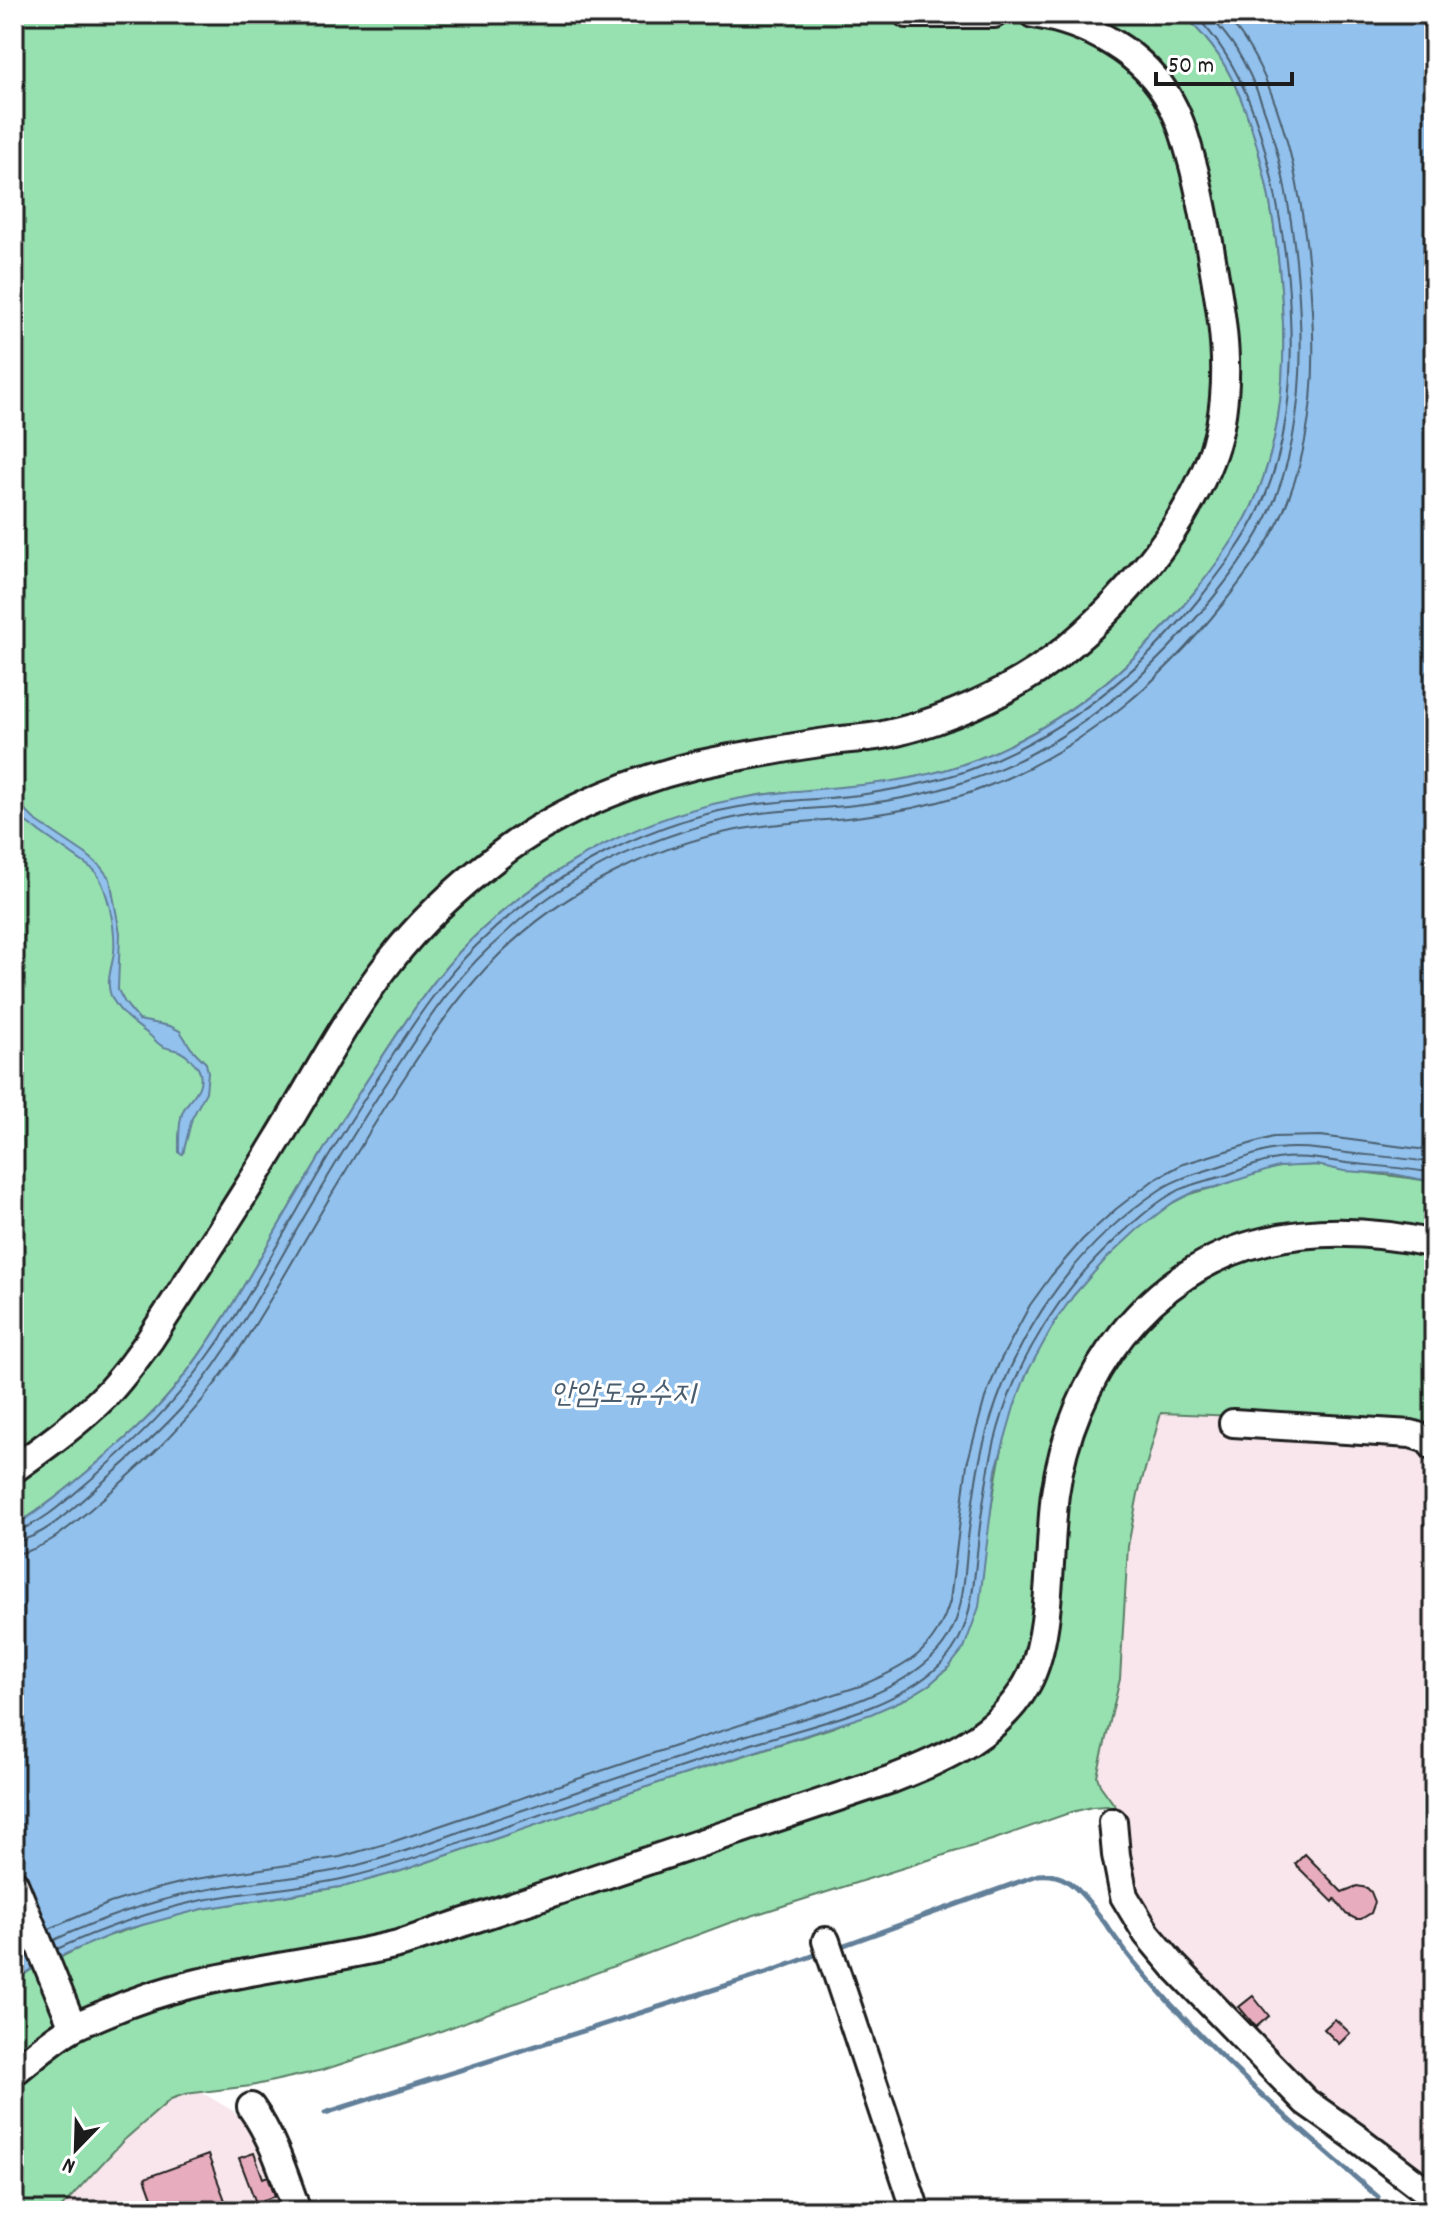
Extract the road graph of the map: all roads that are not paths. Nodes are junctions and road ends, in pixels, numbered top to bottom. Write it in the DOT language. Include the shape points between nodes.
graph roads {
  1 [pos="907,14"];
  2 [pos="994,14"];
  3 [pos="1033,14"];
  4 [pos="1434,1244"];
  5 [pos="1233,1423"];
  6 [pos="1434,1447"];
  7 [pos="14,1469"];
  8 [pos="1113,1822"];
  9 [pos="14,1883"];
  10 [pos="829,1952"];
  11 [pos="70,2019"];
  12 [pos="14,2072"];
  13 [pos="251,2107"];
  14 [pos="1434,2197"];
  15 [pos="297,2211"];
  16 [pos="916,2211"];
  1 -- 2 [label="lane"];
  3 -- 7 [label="lane" via="1077,25 1108,40 1159,83 1182,129 1197,184 1225,340 1224,398 1200,482 1159,551 1081,636 1020,682 979,701 883,735 721,760 660,776 592,802 496,857 414,931 377,978 127,1371 86,1414"];
  4 -- 11 [label="lane" via="1341,1233 1267,1240 1213,1259 1144,1308 1107,1354 1073,1420 1052,1518 1041,1642 1028,1681 999,1720 938,1761 402,1943 212,1978"];
  5 -- 6 [label="lane" via="1411,1434"];
  8 -- 14 [label="lane" via="1124,1896 1166,1957 1306,2102"];
  9 -- 11 [label="lane"];
  10 -- 16 [label="lane"];
  11 -- 12 [label="lane"];
  13 -- 15 [label="lane" via="268,2133"];
}
